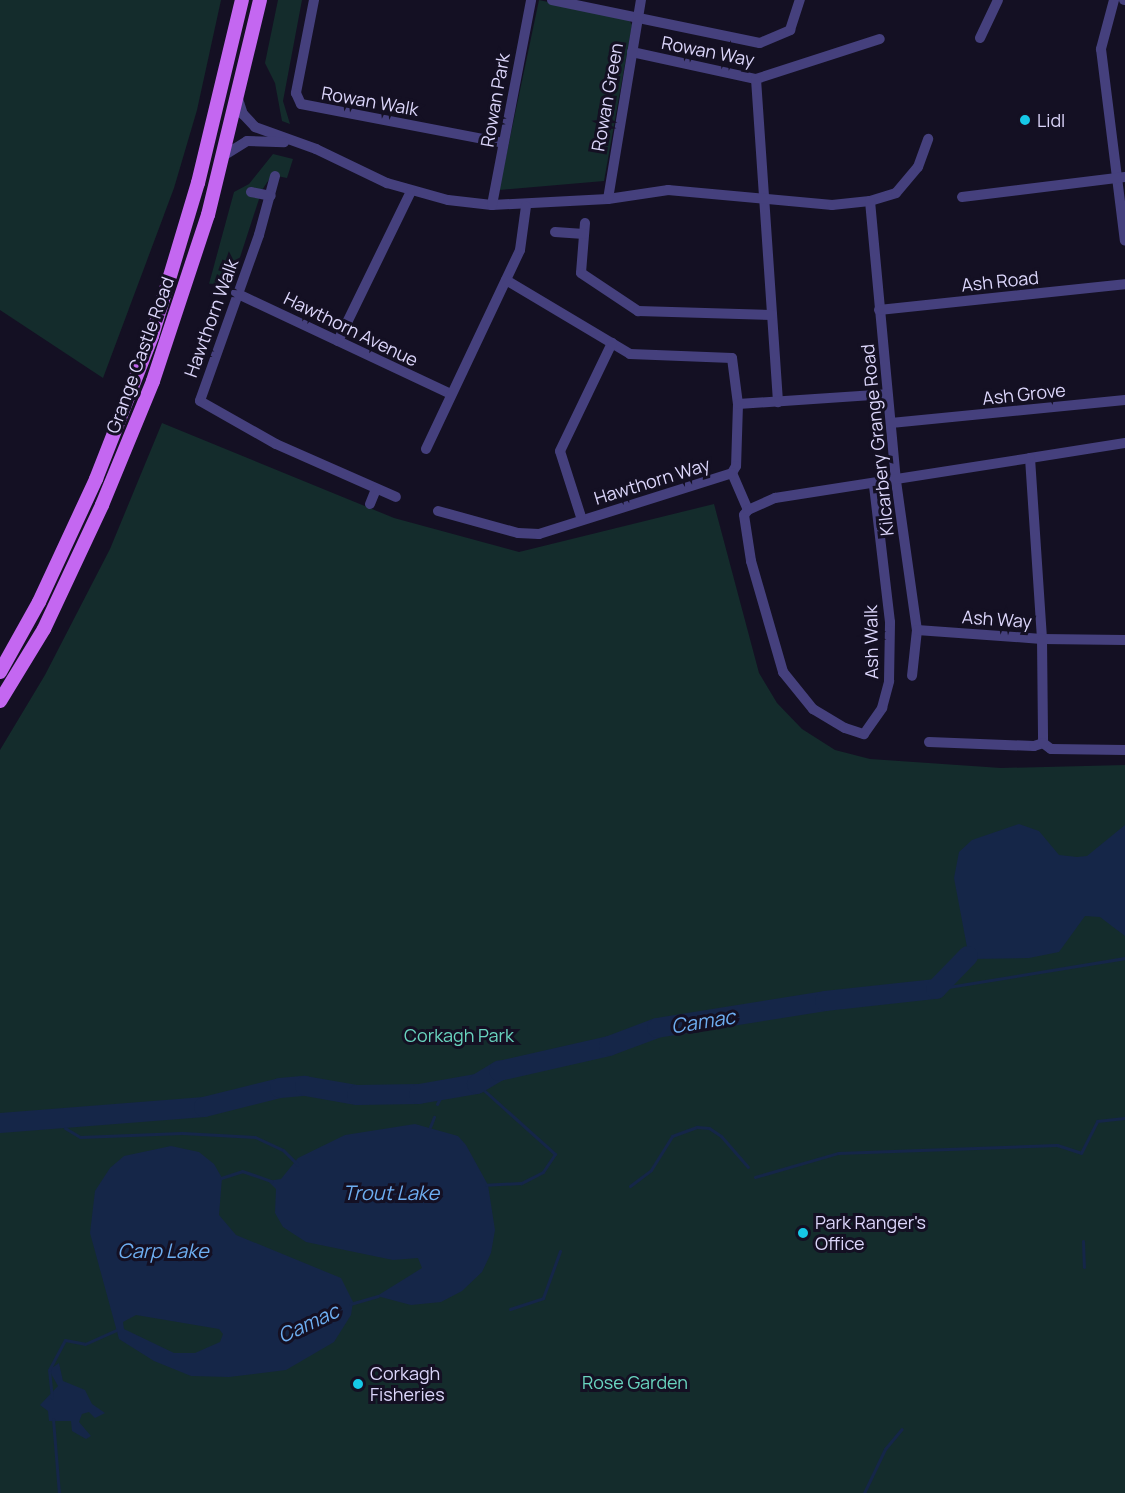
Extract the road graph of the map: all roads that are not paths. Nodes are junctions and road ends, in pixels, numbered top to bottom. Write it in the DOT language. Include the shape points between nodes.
graph roads {
  1 [pos="242,0"];
  2 [pos="260,0"];
  3 [pos="314,0"];
  4 [pos="531,0"];
  5 [pos="552,0"];
  6 [pos="641,0"];
  7 [pos="800,0"];
  8 [pos="998,0"];
  9 [pos="1114,0"];
  10 [pos="638,18"];
  11 [pos="980,38"];
  12 [pos="880,39"];
  13 [pos="632,52"];
  14 [pos="756,79"];
  15 [pos="238,99"];
  16 [pos="1125,137"];
  17 [pos="1113,139"];
  18 [pos="928,140"];
  19 [pos="296,143"];
  20 [pos="503,143"];
  21 [pos="223,156"];
  22 [pos="275,176"];
  23 [pos="1121,178"];
  24 [pos="411,191"];
  25 [pos="251,192"];
  26 [pos="271,196"];
  27 [pos="762,197"];
  28 [pos="962,197"];
  29 [pos="608,199"];
  30 [pos="870,201"];
  31 [pos="492,206"];
  32 [pos="526,206"];
  33 [pos="555,232"];
  34 [pos="1125,241"];
  35 [pos="506,280"];
  36 [pos="1125,284"];
  37 [pos="236,293"];
  38 [pos="879,310"];
  39 [pos="772,315"];
  40 [pos="338,341"];
  41 [pos="612,343"];
  42 [pos="451,394"];
  43 [pos="887,394"];
  44 [pos="1125,400"];
  45 [pos="778,402"];
  46 [pos="738,404"];
  47 [pos="891,423"];
  48 [pos="1125,443"];
  49 [pos="426,449"];
  50 [pos="1030,458"];
  51 [pos="732,473"];
  52 [pos="896,481"];
  53 [pos="874,485"];
  54 [pos="376,489"];
  55 [pos="396,497"];
  56 [pos="370,504"];
  57 [pos="748,510"];
  58 [pos="438,511"];
  59 [pos="453,516"];
  60 [pos="582,520"];
  61 [pos="450,527"];
  62 [pos="917,630"];
  63 [pos="1042,639"];
  64 [pos="1125,640"];
  65 [pos="0,672"];
  66 [pos="912,676"];
  67 [pos="0,701"];
  68 [pos="929,742"];
  69 [pos="1042,743"];
  70 [pos="1125,750"];
  1 -- 65 [label="main road, Grange Castle Road" via="198,183 152,336 96,478 39,602"];
  2 -- 15 [label="main road, Grange Castle Road"];
  3 -- 20 [label="street, Rowan Walk" via="296,93 301,104"];
  4 -- 20 [label="street, Rowan Park"];
  5 -- 10 [label="street"];
  6 -- 10 [label="street, Rowan Green"];
  7 -- 10 [label="street" via="795,22 786,34 760,43"];
  8 -- 11 [label="street"];
  9 -- 17 [label="street" via="1101,41"];
  10 -- 13 [label="street, Rowan Green"];
  12 -- 14 [label="street, Rowan Way"];
  13 -- 14 [label="street, Rowan Way"];
  13 -- 29 [label="street, Rowan Green"];
  14 -- 27 [label="street"];
  15 -- 19 [label="street" via="243,114 255,127"];
  15 -- 21 [label="main road, Grange Castle Road"];
  16 -- 17 [label="street"];
  17 -- 23 [label="street"];
  18 -- 30 [label="street" via="918,167 896,193"];
  19 -- 21 [label="street" via="247,141"];
  19 -- 24 [label="street"];
  20 -- 31 [label="street, Rowan Park"];
  21 -- 67 [label="main road, Grange Castle Road" via="153,381 102,505 44,629"];
  22 -- 26 [label="street, Hawthorn Walk"];
  23 -- 28 [label="street"];
  23 -- 34 [label="street"];
  24 -- 31 [label="street"];
  24 -- 40 [label="street"];
  25 -- 26 [label="street"];
  26 -- 37 [label="street, Hawthorn Walk"];
  27 -- 29 [label="street" via="668,190"];
  27 -- 30 [label="street" via="832,205"];
  27 -- 39 [label="street"];
  29 -- 32 [label="street"];
  30 -- 38 [label="street, Kilcarbery Grange Road"];
  31 -- 32 [label="street"];
  32 -- 35 [label="street" via="520,250"];
  33 -- 39 [label="street" via="585,228 580,269 584,278 638,311"];
  35 -- 41 [label="street"];
  35 -- 42 [label="street"];
  36 -- 38 [label="street, Ash Road"];
  37 -- 40 [label="street, Hawthorn Avenue"];
  37 -- 54 [label="street, Hawthorn Walk" via="200,394 203,405 302,457"];
  38 -- 43 [label="street, Kilcarbery Grange Road"];
  39 -- 45 [label="street"];
  40 -- 42 [label="street, Hawthorn Avenue"];
  41 -- 46 [label="street" via="635,354 732,358"];
  41 -- 60 [label="street, Hawthorn Way" via="560,451"];
  42 -- 49 [label="street"];
  43 -- 45 [label="street"];
  43 -- 47 [label="street, Kilcarbery Grange Road"];
  44 -- 47 [label="street, Ash Grove"];
  45 -- 46 [label="street"];
  46 -- 51 [label="street" via="736,466"];
  47 -- 52 [label="street, Kilcarbery Grange Road"];
  48 -- 50 [label="street"];
  50 -- 52 [label="street"];
  50 -- 63 [label="street"];
  51 -- 57 [label="street"];
  51 -- 60 [label="street, Hawthorn Way"];
  52 -- 53 [label="street"];
  52 -- 62 [label="street, Kilcarbery Grange Road"];
  53 -- 57 [label="street" via="775,498"];
  53 -- 57 [label="street, Ash Walk" via="890,622 889,681 882,708 864,734 813,709 783,672 751,561 744,515"];
  54 -- 55 [label="street, Hawthorn Walk"];
  54 -- 56 [label="street"];
  58 -- 59 [label="street, Hawthorn Way"];
  59 -- 60 [label="street, Hawthorn Way" via="529,534"];
  59 -- 61 [label="street"];
  62 -- 63 [label="street, Ash Way"];
  62 -- 66 [label="street, Kilcarbery Grange Road"];
  63 -- 64 [label="street"];
  63 -- 69 [label="street, Ash Way"];
  68 -- 69 [label="street" via="1034,746"];
  69 -- 70 [label="street" via="1051,749"];
}
